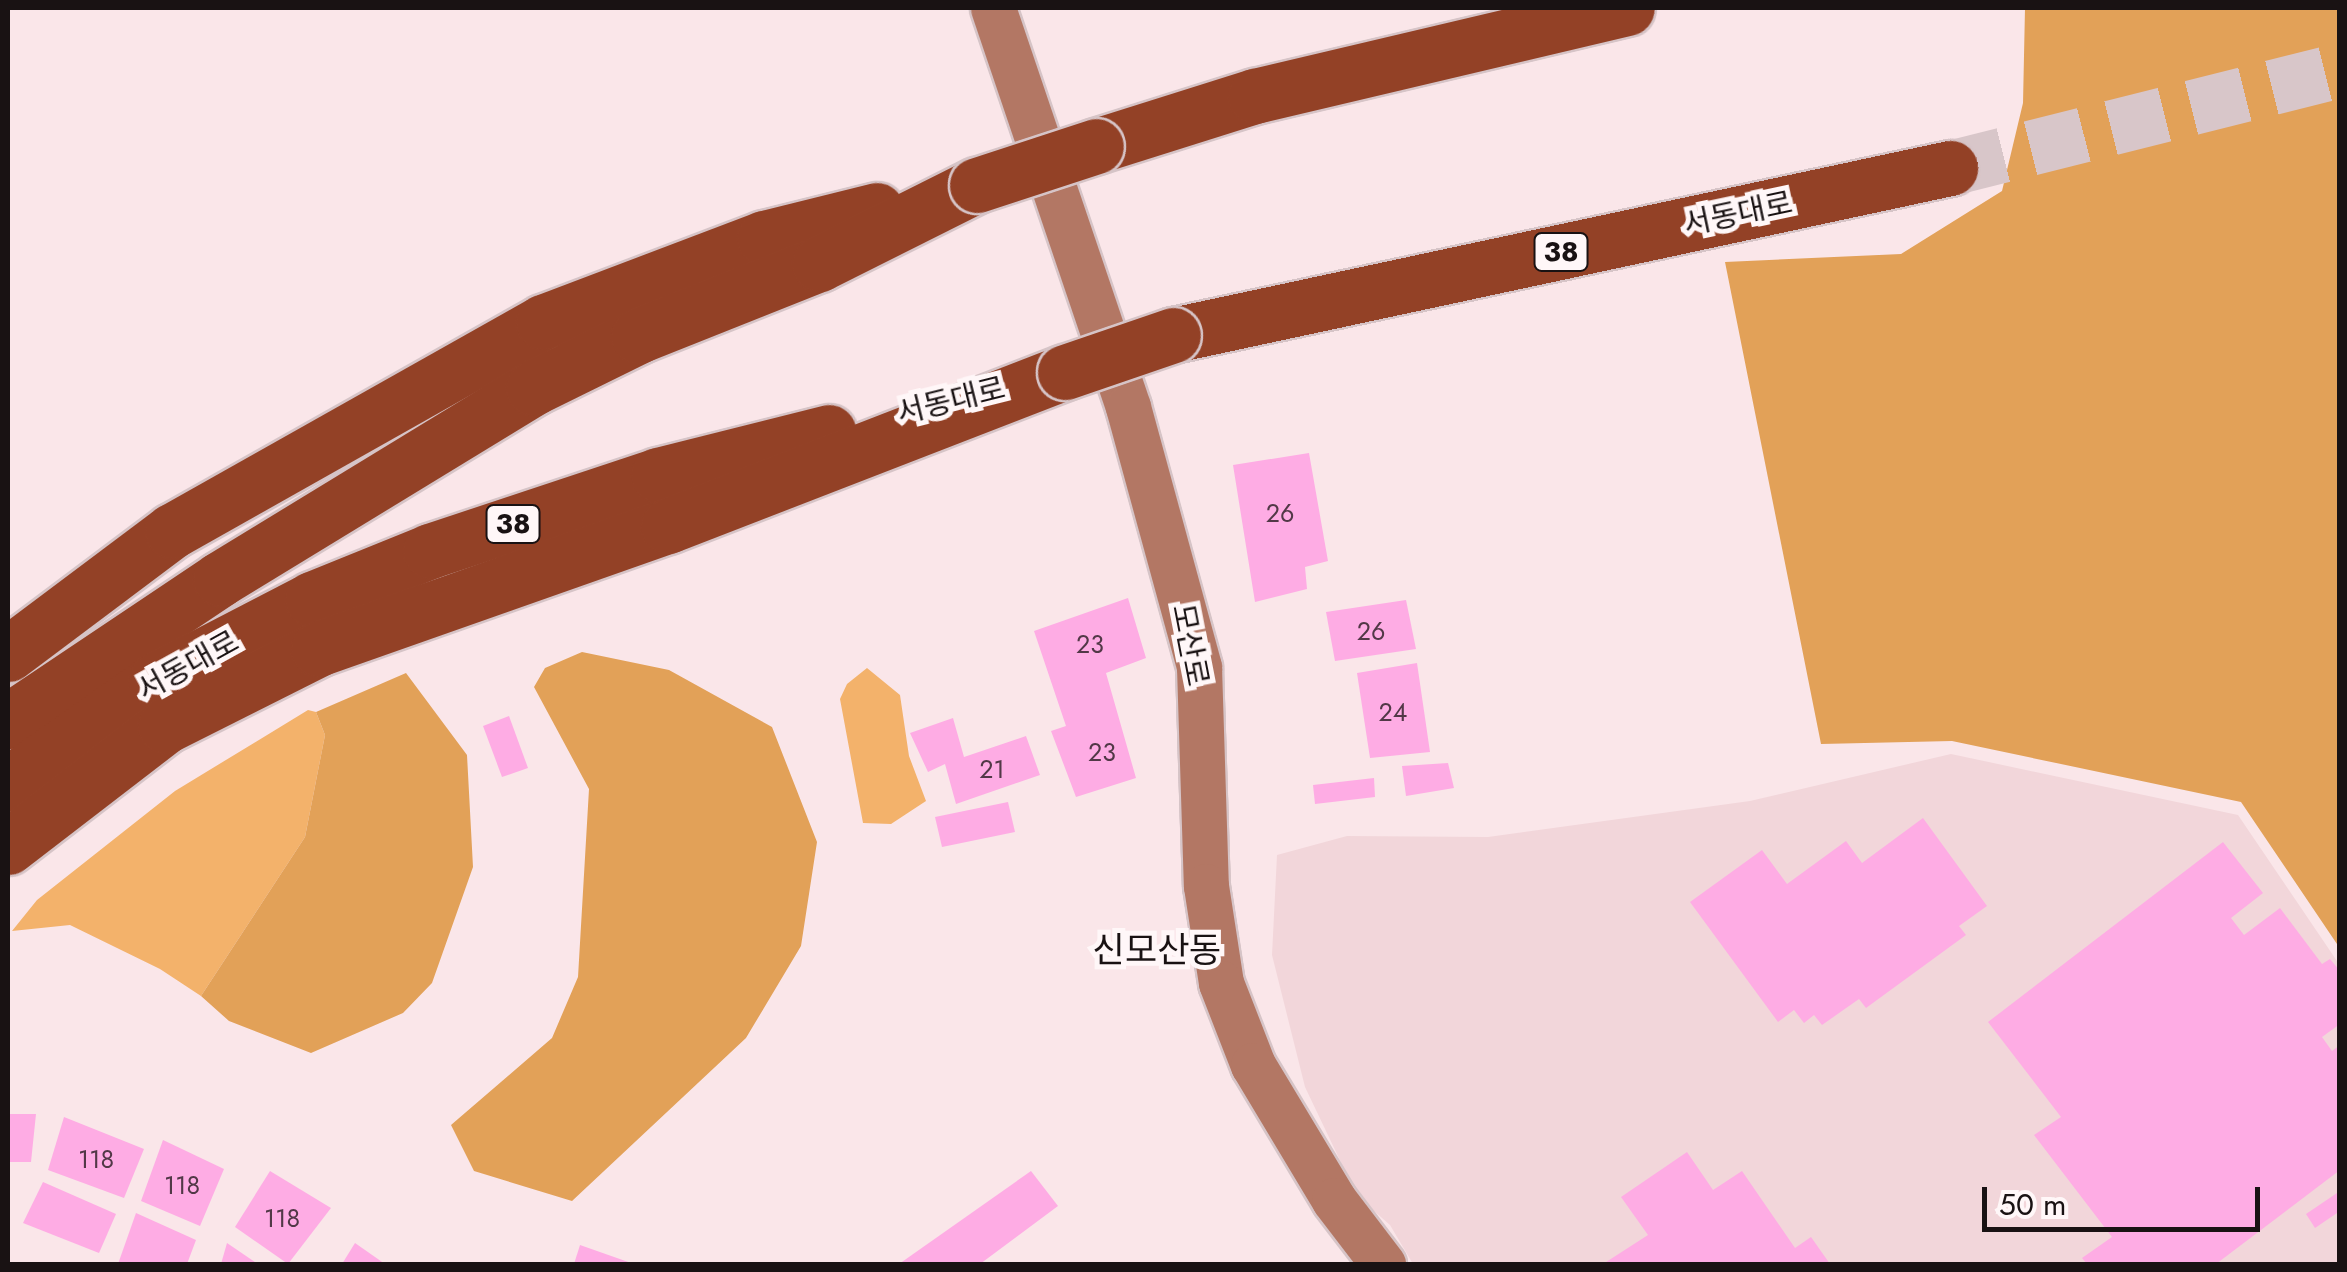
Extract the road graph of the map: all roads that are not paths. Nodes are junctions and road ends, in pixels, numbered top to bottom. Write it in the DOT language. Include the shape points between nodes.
graph roads {
  1 [pos="994,8"];
  2 [pos="1627,8"];
  3 [pos="1950,168"];
  4 [pos="977,185"];
  5 [pos="1065,372"];
  6 [pos="8,654"];
  7 [pos="8,721"];
  8 [pos="8,784"];
  9 [pos="8,847"];
  10 [pos="1383,1264"];
  1 -- 10 [label="street, 모산로" via="1128,408 1199,667 1206,886 1220,983 1253,1065 1334,1200"];
  2 -- 4 [label="highway, 서동대로, bridge" via="1255,96"];
  3 -- 5 [label="highway, 서동대로 / 38, bridge" via="1173,335"];
  4 -- 6 [label="highway" via="764,238 543,322 172,531"];
  4 -- 7 [label="highway, 서동대로" via="819,264 638,336 533,388 190,598"];
  5 -- 8 [label="highway, 서동대로 / 38" via="658,476 430,552 312,599 156,680"];
  5 -- 9 [label="highway" via="668,526 318,649 165,726"];
}
